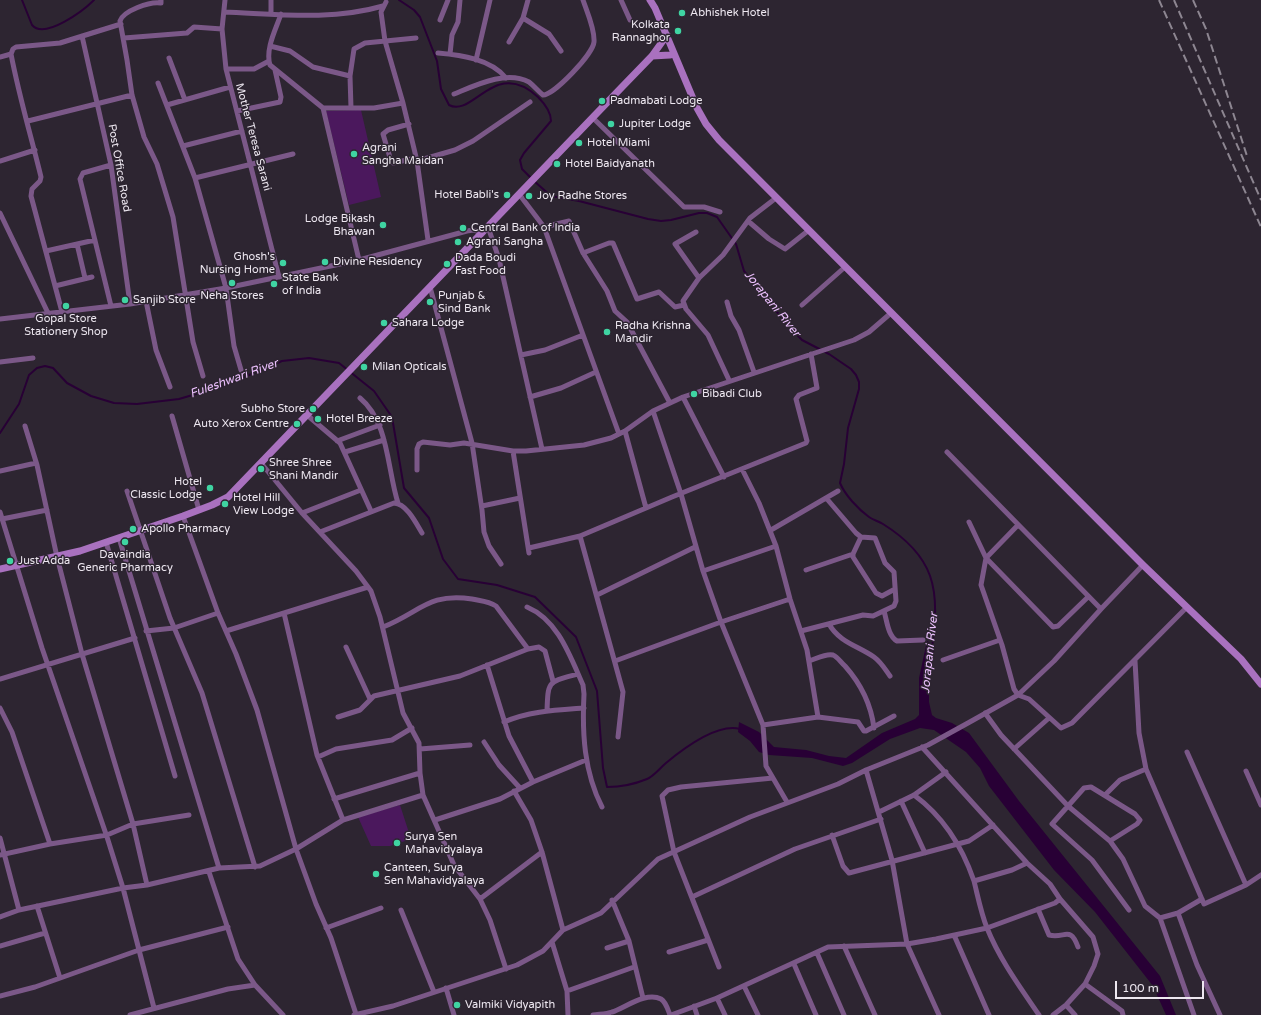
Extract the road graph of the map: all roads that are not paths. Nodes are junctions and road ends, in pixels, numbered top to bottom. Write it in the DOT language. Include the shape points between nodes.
graph roads {
  1 [pos="161,0"];
  2 [pos="225,0"];
  3 [pos="271,0"];
  4 [pos="448,0"];
  5 [pos="460,0"];
  6 [pos="490,0"];
  7 [pos="528,0"];
  8 [pos="583,0"];
  9 [pos="621,0"];
  10 [pos="650,1"];
  11 [pos="224,12"];
  12 [pos="271,14"];
  13 [pos="281,14"];
  14 [pos="522,18"];
  15 [pos="440,20"];
  16 [pos="630,20"];
  17 [pos="121,24"];
  18 [pos="222,29"];
  19 [pos="82,36"];
  20 [pos="664,36"];
  21 [pos="124,38"];
  22 [pos="416,38"];
  23 [pos="385,41"];
  24 [pos="509,42"];
  25 [pos="270,46"];
  26 [pos="561,51"];
  27 [pos="438,53"];
  28 [pos="11,54"];
  29 [pos="450,54"];
  30 [pos="670,55"];
  31 [pos="652,56"];
  32 [pos="0,57"];
  33 [pos="169,58"];
  34 [pos="476,60"];
  35 [pos="269,61"];
  36 [pos="678,65"];
  37 [pos="226,69"];
  38 [pos="275,70"];
  39 [pos="350,76"];
  40 [pos="506,78"];
  41 [pos="158,83"];
  42 [pos="230,87"];
  43 [pos="454,94"];
  44 [pos="132,95"];
  45 [pos="185,100"];
  46 [pos="530,102"];
  47 [pos="96,103"];
  48 [pos="403,103"];
  49 [pos="167,105"];
  50 [pos="323,108"];
  51 [pos="351,108"];
  52 [pos="237,111"];
  53 [pos="593,118"];
  54 [pos="28,121"];
  55 [pos="409,124"];
  56 [pos="242,130"];
  57 [pos="183,146"];
  58 [pos="35,150"];
  59 [pos="293,154"];
  60 [pos="417,159"];
  61 [pos="0,161"];
  62 [pos="250,164"];
  63 [pos="110,165"];
  64 [pos="195,178"];
  65 [pos="521,192"];
  66 [pos="776,198"];
  67 [pos="0,212"];
  68 [pos="720,212"];
  69 [pos="748,221"];
  70 [pos="488,227"];
  71 [pos="544,227"];
  72 [pos="809,230"];
  73 [pos="696,232"];
  74 [pos="482,233"];
  75 [pos="95,240"];
  76 [pos="428,240"];
  77 [pos="77,244"];
  78 [pos="46,251"];
  79 [pos="583,253"];
  80 [pos="359,260"];
  81 [pos="845,267"];
  82 [pos="92,276"];
  83 [pos="279,277"];
  84 [pos="85,278"];
  85 [pos="699,278"];
  86 [pos="55,286"];
  87 [pos="430,287"];
  88 [pos="226,288"];
  89 [pos="186,295"];
  90 [pos="146,301"];
  91 [pos="727,302"];
  92 [pos="130,304"];
  93 [pos="684,305"];
  94 [pos="802,305"];
  95 [pos="111,306"];
  96 [pos="62,312"];
  97 [pos="891,312"];
  98 [pos="48,313"];
  99 [pos="0,319"];
  100 [pos="583,335"];
  101 [pos="812,354"];
  102 [pos="521,355"];
  103 [pos="33,358"];
  104 [pos="0,362"];
  105 [pos="241,370"];
  106 [pos="596,372"];
  107 [pos="754,372"];
  108 [pos="203,376"];
  109 [pos="729,380"];
  110 [pos="170,387"];
  111 [pos="530,397"];
  112 [pos="683,397"];
  113 [pos="360,398"];
  114 [pos="670,403"];
  115 [pos="653,411"];
  116 [pos="307,415"];
  117 [pos="172,416"];
  118 [pos="380,425"];
  119 [pos="25,426"];
  120 [pos="625,431"];
  121 [pos="619,434"];
  122 [pos="384,440"];
  123 [pos="337,441"];
  124 [pos="472,443"];
  125 [pos="542,449"];
  126 [pos="513,451"];
  127 [pos="345,452"];
  128 [pos="947,452"];
  129 [pos="36,463"];
  130 [pos="261,463"];
  131 [pos="742,469"];
  132 [pos="417,470"];
  133 [pos="0,471"];
  134 [pos="724,477"];
  135 [pos="361,490"];
  136 [pos="127,491"];
  137 [pos="838,491"];
  138 [pos="681,494"];
  139 [pos="520,498"];
  140 [pos="826,499"];
  141 [pos="398,503"];
  142 [pos="482,506"];
  143 [pos="646,508"];
  144 [pos="47,510"];
  145 [pos="199,510"];
  146 [pos="371,511"];
  147 [pos="0,512"];
  148 [pos="302,513"];
  149 [pos="184,516"];
  150 [pos="2,519"];
  151 [pos="969,522"];
  152 [pos="1018,525"];
  153 [pos="771,530"];
  154 [pos="140,531"];
  155 [pos="320,532"];
  156 [pos="422,533"];
  157 [pos="580,536"];
  158 [pos="862,537"];
  159 [pos="119,538"];
  160 [pos="106,542"];
  161 [pos="776,546"];
  162 [pos="695,547"];
  163 [pos="853,554"];
  164 [pos="57,557"];
  165 [pos="986,558"];
  166 [pos="501,564"];
  167 [pos="16,565"];
  168 [pos="1143,565"];
  169 [pos="0,569"];
  170 [pos="806,570"];
  171 [pos="703,571"];
  172 [pos="368,586"];
  173 [pos="895,590"];
  174 [pos="597,595"];
  175 [pos="1088,597"];
  176 [pos="790,599"];
  177 [pos="527,606"];
  178 [pos="1186,607"];
  179 [pos="1101,610"];
  180 [pos="884,612"];
  181 [pos="218,613"];
  182 [pos="284,613"];
  183 [pos="721,622"];
  184 [pos="830,624"];
  185 [pos="383,627"];
  186 [pos="174,628"];
  187 [pos="146,631"];
  188 [pos="226,631"];
  189 [pos="801,631"];
  190 [pos="135,638"];
  191 [pos="923,640"];
  192 [pos="1000,640"];
  193 [pos="346,647"];
  194 [pos="528,649"];
  195 [pos="82,654"];
  196 [pos="943,660"];
  197 [pos="1135,660"];
  198 [pos="615,661"];
  199 [pos="809,661"];
  200 [pos="48,664"];
  201 [pos="487,666"];
  202 [pos="578,674"];
  203 [pos="890,676"];
  204 [pos="0,679"];
  205 [pos="553,681"];
  206 [pos="1261,684"];
  207 [pos="397,691"];
  208 [pos="1018,695"];
  209 [pos="370,699"];
  210 [pos="0,708"];
  211 [pos="584,708"];
  212 [pos="547,711"];
  213 [pos="985,713"];
  214 [pos="894,716"];
  215 [pos="338,717"];
  216 [pos="818,717"];
  217 [pos="1049,718"];
  218 [pos="504,722"];
  219 [pos="763,725"];
  220 [pos="412,728"];
  221 [pos="874,728"];
  222 [pos="618,738"];
  223 [pos="484,742"];
  224 [pos="470,745"];
  225 [pos="922,747"];
  226 [pos="420,749"];
  227 [pos="1014,749"];
  228 [pos="1187,752"];
  229 [pos="318,757"];
  230 [pos="586,760"];
  231 [pos="1146,769"];
  232 [pos="866,770"];
  233 [pos="1246,771"];
  234 [pos="946,772"];
  235 [pos="420,773"];
  236 [pos="175,776"];
  237 [pos="773,778"];
  238 [pos="533,782"];
  239 [pos="520,788"];
  240 [pos="514,791"];
  241 [pos="423,795"];
  242 [pos="914,795"];
  243 [pos="1105,795"];
  244 [pos="334,799"];
  245 [pos="787,802"];
  246 [pos="900,802"];
  247 [pos="1261,805"];
  248 [pos="1068,806"];
  249 [pos="602,807"];
  250 [pos="879,812"];
  251 [pos="189,815"];
  252 [pos="881,819"];
  253 [pos="343,820"];
  254 [pos="435,820"];
  255 [pos="133,824"];
  256 [pos="993,825"];
  257 [pos="107,835"];
  258 [pos="832,835"];
  259 [pos="0,838"];
  260 [pos="1110,840"];
  261 [pos="50,844"];
  262 [pos="959,844"];
  263 [pos="296,849"];
  264 [pos="542,852"];
  265 [pos="674,852"];
  266 [pos="925,853"];
  267 [pos="2,854"];
  268 [pos="892,860"];
  269 [pos="1027,863"];
  270 [pos="255,867"];
  271 [pos="219,868"];
  272 [pos="209,872"];
  273 [pos="1261,875"];
  274 [pos="974,881"];
  275 [pos="147,885"];
  276 [pos="1246,885"];
  277 [pos="123,888"];
  278 [pos="692,897"];
  279 [pos="480,899"];
  280 [pos="1060,899"];
  281 [pos="1202,899"];
  282 [pos="612,900"];
  283 [pos="37,906"];
  284 [pos="381,908"];
  285 [pos="1038,909"];
  286 [pos="19,910"];
  287 [pos="401,910"];
  288 [pos="1129,910"];
  289 [pos="1178,913"];
  290 [pos="0,917"];
  291 [pos="1160,918"];
  292 [pos="228,928"];
  293 [pos="326,928"];
  294 [pos="987,928"];
  295 [pos="563,930"];
  296 [pos="45,933"];
  297 [pos="954,935"];
  298 [pos="708,940"];
  299 [pos="629,941"];
  300 [pos="552,942"];
  301 [pos="907,944"];
  302 [pos="0,946"];
  303 [pos="844,946"];
  304 [pos="1078,947"];
  305 [pos="607,948"];
  306 [pos="139,950"];
  307 [pos="669,952"];
  308 [pos="817,952"];
  309 [pos="794,964"];
  310 [pos="634,967"];
  311 [pos="718,967"];
  312 [pos="506,969"];
  313 [pos="60,978"];
  314 [pos="1085,984"];
  315 [pos="255,985"];
  316 [pos="744,986"];
  317 [pos="446,988"];
  318 [pos="566,991"];
  319 [pos="434,992"];
  320 [pos="0,996"];
  321 [pos="643,998"];
  322 [pos="718,998"];
  323 [pos="694,1006"];
  324 [pos="1066,1006"];
  325 [pos="154,1008"];
  326 [pos="376,1012"];
  327 [pos="130,1015"];
  328 [pos="283,1015"];
  329 [pos="355,1015"];
  330 [pos="454,1015"];
  331 [pos="568,1015"];
  332 [pos="593,1015"];
  333 [pos="670,1015"];
  334 [pos="697,1015"];
  335 [pos="725,1015"];
  336 [pos="758,1015"];
  337 [pos="816,1015"];
  338 [pos="844,1015"];
  339 [pos="875,1015"];
  340 [pos="939,1015"];
  341 [pos="989,1015"];
  342 [pos="1039,1015"];
  343 [pos="1053,1015"];
  344 [pos="1075,1015"];
  345 [pos="1123,1015"];
  346 [pos="1194,1015"];
  347 [pos="1220,1015"];
  1 -- 17 [label="street" via="161,3 150,3 121,17"];
  2 -- 11 [label="street, Mother Teresa Sarani"];
  3 -- 12 [label="street"];
  4 -- 15 [label="street"];
  5 -- 29 [label="street" via="458,22 452,35"];
  6 -- 34 [label="street"];
  7 -- 14 [label="street"];
  8 -- 40 [label="street" via="594,40 589,55 546,95 525,81"];
  9 -- 16 [label="street"];
  10 -- 20 [label="main road" via="651,10"];
  11 -- 12 [label="street"];
  11 -- 18 [label="street, Mother Teresa Sarani"];
  12 -- 13 [label="street"];
  13 -- 23 [label="street" via="352,14 384,4 381,18"];
  13 -- 25 [label="street"];
  14 -- 24 [label="street"];
  14 -- 26 [label="street" via="549,34"];
  17 -- 19 [label="street"];
  17 -- 21 [label="street"];
  18 -- 21 [label="street" via="194,27 187,33"];
  18 -- 37 [label="street, Mother Teresa Sarani"];
  19 -- 28 [label="street" via="56,44 16,47"];
  19 -- 47 [label="street, Post Office Road"];
  20 -- 30 [label="main road"];
  20 -- 31 [label="main road"];
  20 -- 36 [label="main road"];
  21 -- 44 [label="street"];
  22 -- 23 [label="street"];
  23 -- 39 [label="street" via="365,43 354,49"];
  23 -- 48 [label="street"];
  25 -- 35 [label="street"];
  25 -- 39 [label="street" via="290,51 313,67"];
  27 -- 29 [label="street"];
  28 -- 32 [label="street"];
  28 -- 54 [label="street"];
  29 -- 34 [label="street"];
  30 -- 31 [label="main road"];
  30 -- 36 [label="main road" via="673,62"];
  31 -- 53 [label="main road"];
  33 -- 45 [label="street"];
  34 -- 40 [label="street" via="497,68"];
  35 -- 37 [label="street" via="254,70"];
  35 -- 38 [label="street"];
  36 -- 66 [label="main road" via="697,108 712,133"];
  37 -- 42 [label="street, Mother Teresa Sarani"];
  38 -- 50 [label="street"];
  38 -- 52 [label="street" via="280,102"];
  39 -- 51 [label="street"];
  40 -- 43 [label="street"];
  41 -- 49 [label="street"];
  42 -- 45 [label="street"];
  42 -- 52 [label="street, Mother Teresa Sarani"];
  44 -- 47 [label="street"];
  44 -- 89 [label="street" via="144,137 157,164 173,217"];
  45 -- 49 [label="street"];
  46 -- 60 [label="street" via="473,141 444,154"];
  47 -- 54 [label="street"];
  47 -- 63 [label="street, Post Office Road"];
  48 -- 51 [label="street" via="379,108"];
  48 -- 55 [label="street"];
  49 -- 57 [label="street"];
  50 -- 51 [label="street"];
  50 -- 80 [label="street"];
  52 -- 56 [label="street, Mother Teresa Sarani"];
  53 -- 65 [label="main road"];
  53 -- 68 [label="street" via="684,207 704,207"];
  54 -- 58 [label="street"];
  55 -- 60 [label="street"];
  55 -- 60 [label="street" via="388,130 383,134 384,139 393,163"];
  56 -- 57 [label="street"];
  56 -- 62 [label="street, Mother Teresa Sarani"];
  57 -- 64 [label="street"];
  58 -- 61 [label="street"];
  58 -- 78 [label="street" via="41,179 32,189 31,196"];
  59 -- 62 [label="street"];
  60 -- 76 [label="street"];
  62 -- 64 [label="street"];
  62 -- 83 [label="street, Mother Teresa Sarani"];
  63 -- 75 [label="street" via="83,174 80,179"];
  63 -- 92 [label="street, Post Office Road"];
  64 -- 88 [label="street"];
  65 -- 70 [label="main road"];
  65 -- 71 [label="street"];
  66 -- 69 [label="street"];
  66 -- 72 [label="main road"];
  67 -- 98 [label="street"];
  69 -- 72 [label="street" via="785,249"];
  69 -- 85 [label="street" via="731,246"];
  70 -- 74 [label="main road"];
  70 -- 102 [label="street" via="499,259"];
  71 -- 79 [label="street" via="569,221"];
  71 -- 100 [label="street"];
  72 -- 81 [label="main road"];
  73 -- 85 [label="street" via="675,244"];
  74 -- 76 [label="street" via="473,230"];
  74 -- 87 [label="main road"];
  75 -- 77 [label="street"];
  75 -- 95 [label="street"];
  76 -- 80 [label="street"];
  77 -- 78 [label="street"];
  77 -- 84 [label="street"];
  78 -- 86 [label="street"];
  79 -- 93 [label="street" via="612,243 637,299 659,292 675,307"];
  79 -- 114 [label="street" via="616,311 628,322"];
  80 -- 83 [label="street"];
  81 -- 94 [label="street"];
  81 -- 97 [label="main road"];
  82 -- 84 [label="street"];
  83 -- 88 [label="street"];
  84 -- 86 [label="street"];
  85 -- 93 [label="street" via="683,301"];
  86 -- 96 [label="street"];
  87 -- 116 [label="main road"];
  87 -- 124 [label="street"];
  88 -- 89 [label="street"];
  88 -- 105 [label="street" via="234,346"];
  89 -- 90 [label="street"];
  89 -- 108 [label="street" via="193,342"];
  90 -- 92 [label="street"];
  90 -- 110 [label="street" via="156,350"];
  91 -- 107 [label="street"];
  92 -- 95 [label="street"];
  93 -- 109 [label="street" via="708,336"];
  95 -- 96 [label="street"];
  96 -- 98 [label="street"];
  97 -- 101 [label="street" via="870,332"];
  97 -- 168 [label="main road"];
  98 -- 99 [label="street"];
  100 -- 102 [label="street" via="545,350"];
  100 -- 106 [label="street"];
  101 -- 107 [label="street"];
  101 -- 131 [label="street" via="818,388 799,395 796,399 806,443"];
  102 -- 111 [label="street"];
  103 -- 104 [label="street"];
  106 -- 111 [label="street" via="561,388"];
  106 -- 121 [label="street"];
  107 -- 109 [label="street"];
  109 -- 112 [label="street"];
  111 -- 125 [label="street"];
  112 -- 114 [label="street"];
  112 -- 134 [label="street"];
  113 -- 118 [label="street" via="369,406"];
  114 -- 115 [label="street"];
  115 -- 120 [label="street"];
  115 -- 138 [label="street"];
  116 -- 123 [label="street"];
  116 -- 130 [label="main road"];
  117 -- 145 [label="street"];
  118 -- 122 [label="street"];
  118 -- 123 [label="street"];
  119 -- 129 [label="street"];
  120 -- 121 [label="street"];
  120 -- 143 [label="street"];
  121 -- 125 [label="street" via="584,445"];
  122 -- 127 [label="street"];
  122 -- 141 [label="street"];
  123 -- 127 [label="street"];
  124 -- 126 [label="street"];
  124 -- 132 [label="street" via="419,444"];
  124 -- 142 [label="street"];
  125 -- 126 [label="street"];
  126 -- 139 [label="street"];
  127 -- 135 [label="street"];
  128 -- 152 [label="street"];
  129 -- 133 [label="street"];
  129 -- 144 [label="street"];
  130 -- 145 [label="main road" via="228,497"];
  130 -- 148 [label="street"];
  131 -- 134 [label="street"];
  131 -- 153 [label="street"];
  134 -- 138 [label="street"];
  135 -- 146 [label="street"];
  135 -- 148 [label="street"];
  136 -- 154 [label="street"];
  137 -- 140 [label="street"];
  138 -- 143 [label="street"];
  138 -- 162 [label="street"];
  139 -- 142 [label="street"];
  139 -- 157 [label="street" via="529,550"];
  140 -- 153 [label="street"];
  140 -- 158 [label="street" via="845,522"];
  141 -- 146 [label="street"];
  141 -- 156 [label="street" via="410,514"];
  142 -- 166 [label="street" via="484,532 489,546"];
  143 -- 157 [label="street"];
  144 -- 150 [label="street"];
  144 -- 164 [label="street"];
  145 -- 149 [label="main road"];
  146 -- 155 [label="street"];
  147 -- 150 [label="street"];
  148 -- 155 [label="street"];
  149 -- 154 [label="main road"];
  149 -- 181 [label="street"];
  150 -- 167 [label="street"];
  151 -- 165 [label="street"];
  152 -- 165 [label="street"];
  152 -- 175 [label="street"];
  153 -- 161 [label="street"];
  154 -- 159 [label="main road"];
  154 -- 186 [label="street"];
  155 -- 172 [label="street"];
  157 -- 174 [label="street"];
  158 -- 163 [label="street"];
  158 -- 173 [label="street" via="875,538 885,563 894,572"];
  159 -- 160 [label="main road"];
  159 -- 187 [label="street"];
  160 -- 164 [label="main road"];
  160 -- 190 [label="street"];
  161 -- 171 [label="street"];
  161 -- 176 [label="street"];
  162 -- 171 [label="street"];
  162 -- 174 [label="street"];
  163 -- 170 [label="street"];
  163 -- 173 [label="street" via="879,596"];
  164 -- 167 [label="main road"];
  164 -- 195 [label="street"];
  165 -- 175 [label="street" via="1053,627 1058,626"];
  165 -- 192 [label="street" via="981,586"];
  167 -- 169 [label="main road"];
  167 -- 200 [label="street"];
  168 -- 178 [label="main road"];
  168 -- 179 [label="street"];
  171 -- 183 [label="street"];
  172 -- 182 [label="street"];
  172 -- 185 [label="street"];
  173 -- 180 [label="street" via="895,604"];
  174 -- 198 [label="street"];
  175 -- 179 [label="street"];
  176 -- 183 [label="street"];
  176 -- 189 [label="street"];
  177 -- 202 [label="street" via="536,610 558,635"];
  178 -- 197 [label="street"];
  178 -- 206 [label="main road" via="1240,659"];
  179 -- 208 [label="street" via="1054,661"];
  180 -- 184 [label="street"];
  180 -- 191 [label="street" via="894,639"];
  181 -- 186 [label="street"];
  181 -- 188 [label="street"];
  182 -- 188 [label="street"];
  182 -- 229 [label="street"];
  183 -- 198 [label="street"];
  183 -- 219 [label="street"];
  184 -- 189 [label="street"];
  184 -- 203 [label="street" via="834,633 874,657"];
  185 -- 194 [label="street" via="399,621 432,601 456,596 489,602 496,606"];
  185 -- 207 [label="street"];
  186 -- 187 [label="street"];
  186 -- 270 [label="street" via="202,693"];
  187 -- 271 [label="street"];
  188 -- 263 [label="street" via="256,710"];
  189 -- 199 [label="street"];
  190 -- 195 [label="street"];
  190 -- 236 [label="street"];
  192 -- 196 [label="street"];
  192 -- 208 [label="street"];
  193 -- 209 [label="street"];
  194 -- 201 [label="street"];
  194 -- 205 [label="street" via="539,647 545,651"];
  195 -- 200 [label="street"];
  195 -- 255 [label="street"];
  197 -- 217 [label="street" via="1072,723 1060,728"];
  197 -- 231 [label="street" via="1139,733"];
  198 -- 222 [label="street" via="624,692"];
  199 -- 216 [label="street"];
  199 -- 221 [label="street" via="827,655 835,656 862,689 872,711"];
  200 -- 204 [label="street"];
  200 -- 257 [label="street"];
  201 -- 207 [label="street" via="460,676"];
  201 -- 218 [label="street"];
  202 -- 205 [label="street"];
  202 -- 211 [label="street" via="584,694"];
  205 -- 212 [label="street" via="547,690"];
  207 -- 209 [label="street"];
  207 -- 220 [label="street" via="403,713"];
  208 -- 213 [label="street"];
  208 -- 217 [label="street" via="1029,698"];
  209 -- 215 [label="street" via="360,710"];
  210 -- 261 [label="street" via="12,732"];
  211 -- 212 [label="street"];
  211 -- 230 [label="street"];
  212 -- 218 [label="street"];
  213 -- 225 [label="street"];
  213 -- 227 [label="street"];
  214 -- 221 [label="street"];
  216 -- 219 [label="street"];
  216 -- 221 [label="street" via="858,722 864,731"];
  217 -- 227 [label="street"];
  218 -- 238 [label="street" via="508,736"];
  219 -- 237 [label="street" via="766,766"];
  220 -- 226 [label="street" via="418,737"];
  220 -- 229 [label="street" via="392,740 336,748"];
  223 -- 239 [label="street" via="498,765"];
  224 -- 226 [label="street"];
  225 -- 232 [label="street"];
  225 -- 234 [label="street"];
  226 -- 235 [label="street"];
  227 -- 248 [label="street"];
  228 -- 276 [label="street"];
  229 -- 244 [label="street"];
  230 -- 238 [label="street"];
  230 -- 249 [label="street" via="594,792"];
  231 -- 243 [label="street" via="1120,780"];
  231 -- 281 [label="street"];
  232 -- 245 [label="street" via="838,784"];
  232 -- 250 [label="street"];
  233 -- 247 [label="street"];
  234 -- 242 [label="street"];
  234 -- 256 [label="street"];
  235 -- 241 [label="street"];
  235 -- 244 [label="street"];
  237 -- 245 [label="street"];
  237 -- 265 [label="street" via="664,792 662,802"];
  238 -- 239 [label="street"];
  239 -- 240 [label="street"];
  240 -- 254 [label="street" via="500,799"];
  240 -- 264 [label="street" via="531,820"];
  241 -- 253 [label="street"];
  241 -- 254 [label="street"];
  242 -- 246 [label="street"];
  242 -- 262 [label="street" via="945,822"];
  243 -- 248 [label="street" via="1091,787 1084,788"];
  243 -- 260 [label="street" via="1140,820"];
  244 -- 253 [label="street"];
  245 -- 265 [label="street"];
  246 -- 250 [label="street"];
  246 -- 266 [label="street"];
  248 -- 260 [label="street"];
  248 -- 288 [label="street" via="1052,824 1092,860"];
  250 -- 252 [label="street"];
  251 -- 255 [label="street"];
  252 -- 258 [label="street"];
  252 -- 268 [label="street"];
  253 -- 263 [label="street"];
  254 -- 279 [label="street" via="454,865"];
  255 -- 257 [label="street"];
  255 -- 275 [label="street"];
  256 -- 262 [label="street" via="978,836"];
  256 -- 269 [label="street"];
  257 -- 261 [label="street"];
  257 -- 277 [label="street"];
  258 -- 268 [label="street" via="843,866 849,873"];
  258 -- 278 [label="street"];
  259 -- 267 [label="street"];
  260 -- 291 [label="street" via="1123,859 1145,906"];
  261 -- 267 [label="street"];
  262 -- 266 [label="street"];
  262 -- 274 [label="street"];
  263 -- 270 [label="street"];
  263 -- 293 [label="street"];
  264 -- 279 [label="street"];
  264 -- 295 [label="street"];
  265 -- 278 [label="street"];
  265 -- 282 [label="street" via="658,858"];
  266 -- 268 [label="street"];
  267 -- 286 [label="street"];
  268 -- 301 [label="street"];
  269 -- 274 [label="street"];
  269 -- 280 [label="street" via="1050,884"];
  270 -- 271 [label="street"];
  271 -- 272 [label="street"];
  272 -- 275 [label="street"];
  272 -- 292 [label="street"];
  273 -- 276 [label="street"];
  274 -- 294 [label="street"];
  275 -- 277 [label="street"];
  276 -- 281 [label="street" via="1204,904"];
  277 -- 283 [label="street"];
  277 -- 306 [label="street"];
  278 -- 298 [label="street"];
  279 -- 312 [label="street" via="490,920"];
  280 -- 285 [label="street"];
  280 -- 314 [label="street" via="1094,937 1097,946 1098,954"];
  281 -- 289 [label="street"];
  282 -- 295 [label="street" via="601,912"];
  282 -- 299 [label="street"];
  283 -- 286 [label="street"];
  283 -- 296 [label="street"];
  284 -- 293 [label="street"];
  285 -- 294 [label="street"];
  285 -- 304 [label="street" via="1049,935 1070,934"];
  286 -- 290 [label="street"];
  287 -- 319 [label="street"];
  289 -- 291 [label="street"];
  289 -- 347 [label="street" via="1197,965"];
  291 -- 346 [label="street"];
  292 -- 306 [label="street"];
  292 -- 315 [label="street" via="238,959"];
  293 -- 329 [label="street"];
  294 -- 297 [label="street"];
  294 -- 342 [label="street" via="1008,970"];
  295 -- 300 [label="street"];
  296 -- 302 [label="street"];
  296 -- 313 [label="street"];
  297 -- 301 [label="street"];
  297 -- 341 [label="street"];
  298 -- 307 [label="street"];
  298 -- 311 [label="street"];
  299 -- 305 [label="street"];
  299 -- 310 [label="street"];
  300 -- 312 [label="street" via="543,951"];
  300 -- 318 [label="street"];
  301 -- 303 [label="street"];
  301 -- 340 [label="street"];
  303 -- 308 [label="street" via="828,947"];
  303 -- 339 [label="street"];
  306 -- 313 [label="street"];
  306 -- 325 [label="street"];
  308 -- 309 [label="street"];
  308 -- 338 [label="street"];
  309 -- 316 [label="street"];
  309 -- 337 [label="street"];
  310 -- 318 [label="street"];
  310 -- 321 [label="street"];
  312 -- 317 [label="street"];
  313 -- 320 [label="street"];
  314 -- 324 [label="street"];
  314 -- 345 [label="street" via="1122,1011"];
  315 -- 325 [label="street" via="228,989"];
  315 -- 328 [label="street"];
  316 -- 322 [label="street"];
  316 -- 336 [label="street"];
  317 -- 319 [label="street"];
  317 -- 330 [label="street"];
  318 -- 331 [label="street"];
  319 -- 326 [label="street"];
  321 -- 332 [label="street" via="611,1013"];
  321 -- 333 [label="street" via="660,998"];
  322 -- 323 [label="street"];
  322 -- 335 [label="street"];
  323 -- 333 [label="street"];
  323 -- 334 [label="street"];
  324 -- 343 [label="street"];
  324 -- 344 [label="street"];
  325 -- 327 [label="street"];
  326 -- 329 [label="street"];
}
